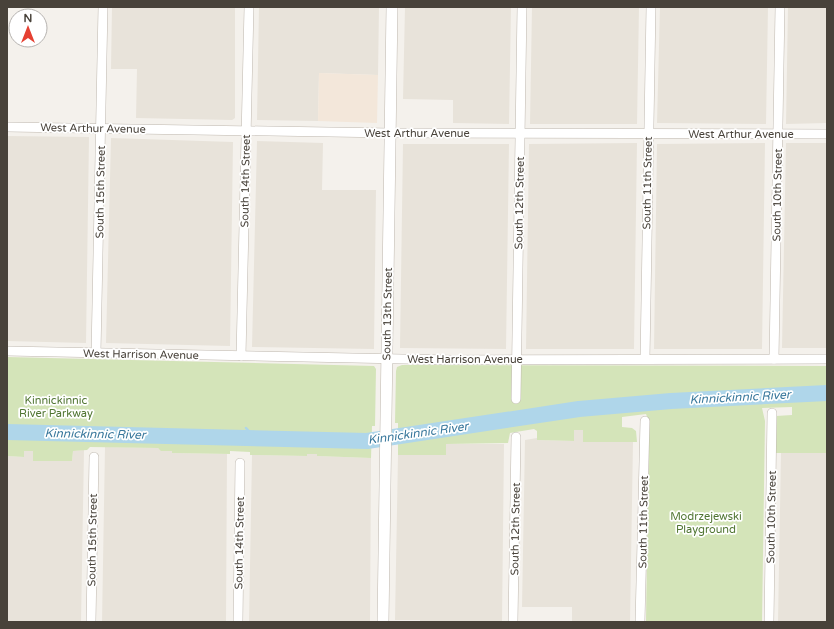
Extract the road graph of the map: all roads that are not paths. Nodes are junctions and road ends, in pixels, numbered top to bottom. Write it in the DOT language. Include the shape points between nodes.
graph roads {
  1 [pos="103,7"];
  2 [pos="249,7"];
  3 [pos="392,7"];
  4 [pos="522,7"];
  5 [pos="651,7"];
  6 [pos="780,7"];
  7 [pos="7,126"];
  8 [pos="101,128"];
  9 [pos="246,131"];
  10 [pos="390,133"];
  11 [pos="520,134"];
  12 [pos="648,134"];
  13 [pos="778,134"];
  14 [pos="827,134"];
  15 [pos="7,351"];
  16 [pos="96,353"];
  17 [pos="241,356"];
  18 [pos="387,359"];
  19 [pos="646,359"];
  20 [pos="774,359"];
  21 [pos="827,359"];
  22 [pos="517,360"];
  23 [pos="516,399"];
  24 [pos="772,412"];
  25 [pos="645,421"];
  26 [pos="516,437"];
  27 [pos="94,457"];
  28 [pos="240,463"];
  29 [pos="91,622"];
  30 [pos="238,622"];
  31 [pos="383,622"];
  32 [pos="513,622"];
  33 [pos="640,622"];
  34 [pos="769,622"];
  1 -- 8 [label="street, South 15th Street"];
  2 -- 9 [label="street, South 14th Street"];
  3 -- 10 [label="street, South 13th Street"];
  4 -- 11 [label="street, South 12th Street"];
  5 -- 12 [label="street, South 11th Street"];
  6 -- 13 [label="street, South 10th Street"];
  7 -- 8 [label="street, West Arthur Avenue"];
  8 -- 9 [label="street, West Arthur Avenue"];
  8 -- 16 [label="street, South 15th Street"];
  9 -- 10 [label="street, West Arthur Avenue"];
  9 -- 17 [label="street, South 14th Street"];
  10 -- 11 [label="street, West Arthur Avenue"];
  10 -- 18 [label="street, South 13th Street"];
  11 -- 12 [label="street, West Arthur Avenue"];
  11 -- 22 [label="street, South 12th Street"];
  12 -- 13 [label="street, West Arthur Avenue"];
  12 -- 19 [label="street, South 11th Street"];
  13 -- 14 [label="street, West Arthur Avenue"];
  13 -- 20 [label="street, South 10th Street"];
  15 -- 16 [label="street, West Harrison Avenue"];
  16 -- 17 [label="street, West Harrison Avenue"];
  17 -- 18 [label="street, West Harrison Avenue"];
  18 -- 22 [label="street, West Harrison Avenue"];
  18 -- 31 [label="street, South 13th Street"];
  19 -- 20 [label="street, West Harrison Avenue"];
  19 -- 22 [label="street, West Harrison Avenue"];
  20 -- 21 [label="street, West Harrison Avenue"];
  22 -- 23 [label="street, South 12th Street"];
  24 -- 34 [label="street, South 10th Street"];
  25 -- 33 [label="street, South 11th Street"];
  26 -- 32 [label="street, South 12th Street"];
  27 -- 29 [label="street, South 15th Street"];
  28 -- 30 [label="street, South 14th Street"];
}
